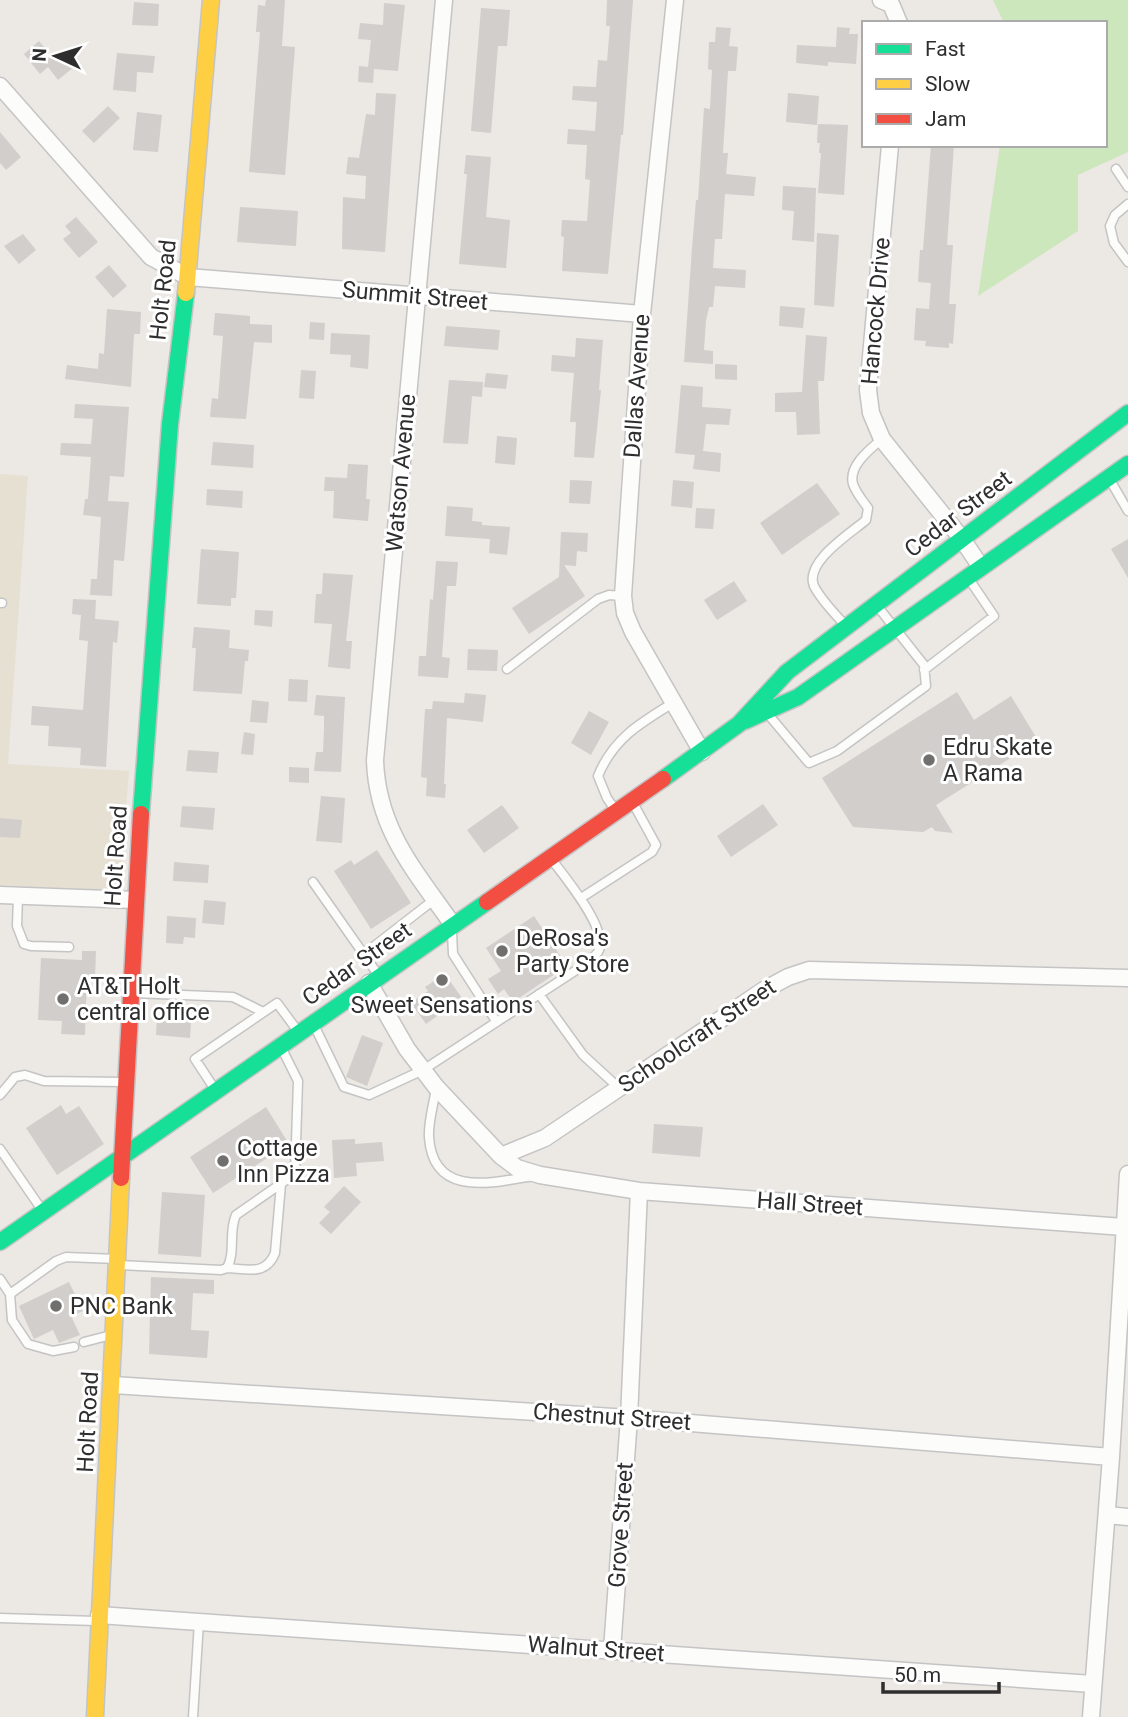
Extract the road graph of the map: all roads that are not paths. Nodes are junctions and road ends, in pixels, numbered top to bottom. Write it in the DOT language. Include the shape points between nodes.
graph roads {
  1 [pos="211,0"];
  2 [pos="444,0"];
  3 [pos="675,0"];
  4 [pos="881,0"];
  5 [pos="898,21"];
  6 [pos="0,86"];
  7 [pos="890,147"];
  8 [pos="1116,169"];
  9 [pos="1128,187"];
  10 [pos="1128,204"];
  11 [pos="1128,262"];
  12 [pos="188,277"];
  13 [pos="417,297"];
  14 [pos="642,314"];
  15 [pos="1128,415"];
  16 [pos="882,439"];
  17 [pos="1128,464"];
  18 [pos="1109,478"];
  19 [pos="1128,511"];
  20 [pos="962,539"];
  21 [pos="974,572"];
  22 [pos="623,596"];
  23 [pos="877,604"];
  24 [pos="847,627"];
  25 [pos="894,628"];
  26 [pos="507,669"];
  27 [pos="924,670"];
  28 [pos="673,703"];
  29 [pos="763,707"];
  30 [pos="702,752"];
  31 [pos="632,801"];
  32 [pos="617,811"];
  33 [pos="550,857"];
  34 [pos="313,882"];
  35 [pos="0,895"];
  36 [pos="19,896"];
  37 [pos="581,898"];
  38 [pos="435,899"];
  39 [pos="135,900"];
  40 [pos="453,925"];
  41 [pos="69,947"];
  42 [pos="364,954"];
  43 [pos="1128,978"];
  44 [pos="374,979"];
  45 [pos="131,993"];
  46 [pos="539,994"];
  47 [pos="264,1012"];
  48 [pos="496,1021"];
  49 [pos="306,1027"];
  50 [pos="281,1045"];
  51 [pos="423,1070"];
  52 [pos="127,1082"];
  53 [pos="436,1087"];
  54 [pos="620,1088"];
  55 [pos="216,1091"];
  56 [pos="0,1095"];
  57 [pos="0,1149"];
  58 [pos="124,1156"];
  59 [pos="501,1156"];
  60 [pos="1128,1174"];
  61 [pos="540,1175"];
  62 [pos="281,1184"];
  63 [pos="639,1191"];
  64 [pos="43,1212"];
  65 [pos="1124,1227"];
  66 [pos="0,1242"];
  67 [pos="119,1262"];
  68 [pos="227,1268"];
  69 [pos="0,1279"];
  70 [pos="1125,1286"];
  71 [pos="10,1294"];
  72 [pos="115,1334"];
  73 [pos="84,1342"];
  74 [pos="74,1347"];
  75 [pos="113,1385"];
  76 [pos="629,1418"];
  77 [pos="1111,1457"];
  78 [pos="1107,1515"];
  79 [pos="1128,1517"];
  80 [pos="0,1618"];
  81 [pos="99,1618"];
  82 [pos="199,1622"];
  83 [pos="612,1650"];
  84 [pos="1094,1684"];
  85 [pos="95,1717"];
  86 [pos="193,1717"];
  87 [pos="1091,1717"];
  1 -- 12 [label="main road, Holt Road"];
  2 -- 13 [label="street, Watson Avenue"];
  3 -- 14 [label="street, Dallas Avenue"];
  4 -- 5 [label="street" via="891,4"];
  6 -- 12 [label="street" via="151,257"];
  7 -- 16 [label="street, Hancock Drive" via="868,390"];
  8 -- 9 [label="lane"];
  10 -- 11 [label="lane" via="1110,226 1114,243"];
  12 -- 13 [label="street, Summit Street"];
  12 -- 39 [label="main road, Holt Road" via="170,424"];
  13 -- 14 [label="street, Summit Street"];
  13 -- 38 [label="street, Watson Avenue" via="375,760 379,801 387,822"];
  14 -- 22 [label="street, Dallas Avenue"];
  15 -- 18 [label="main road" via="1099,448 1098,457"];
  15 -- 20 [label="main road, Cedar Street"];
  16 -- 20 [label="street, Hancock Drive"];
  16 -- 24 [label="lane" via="864,454 854,472 853,482 868,508 866,520 829,551 814,572 815,587"];
  17 -- 18 [label="main road"];
  18 -- 19 [label="lane"];
  18 -- 21 [label="main road"];
  20 -- 21 [label="street, Hancock Drive"];
  20 -- 23 [label="main road, Cedar Street"];
  21 -- 25 [label="main road"];
  21 -- 27 [label="lane" via="994,616"];
  22 -- 26 [label="lane" via="598,600"];
  22 -- 28 [label="street, Dallas Avenue" via="633,632"];
  23 -- 24 [label="main road, Cedar Street"];
  23 -- 25 [label="lane"];
  24 -- 29 [label="main road, Cedar Street" via="787,672"];
  25 -- 27 [label="lane"];
  25 -- 29 [label="main road, Cedar Street" via="798,697"];
  27 -- 29 [label="lane" via="926,686 837,751 809,763"];
  28 -- 30 [label="street, Dallas Avenue"];
  28 -- 32 [label="lane" via="634,727 606,757 598,776"];
  29 -- 30 [label="main road, Cedar Street"];
  30 -- 31 [label="main road, Cedar Street"];
  31 -- 32 [label="main road, Cedar Street"];
  31 -- 37 [label="lane" via="656,845"];
  32 -- 33 [label="main road, Cedar Street"];
  33 -- 37 [label="lane"];
  33 -- 40 [label="main road, Cedar Street"];
  34 -- 42 [label="lane"];
  35 -- 36 [label="street"];
  36 -- 39 [label="street"];
  36 -- 41 [label="lane" via="17,926 24,944"];
  37 -- 46 [label="lane" via="601,939 598,952"];
  38 -- 40 [label="street, Watson Avenue"];
  38 -- 42 [label="lane"];
  39 -- 45 [label="main road, Holt Road"];
  40 -- 44 [label="main road, Cedar Street"];
  40 -- 48 [label="lane" via="453,954"];
  42 -- 44 [label="lane"];
  43 -- 54 [label="street, Schoolcraft Street" via="809,970 764,990"];
  44 -- 49 [label="main road, Cedar Street"];
  44 -- 51 [label="street" via="407,1049"];
  45 -- 47 [label="lane" via="233,997"];
  45 -- 52 [label="main road, Holt Road"];
  46 -- 48 [label="lane"];
  46 -- 54 [label="lane" via="583,1055"];
  47 -- 49 [label="lane" via="277,1003"];
  47 -- 55 [label="lane" via="195,1059"];
  48 -- 51 [label="lane"];
  49 -- 50 [label="main road, Cedar Street"];
  49 -- 51 [label="lane" via="344,1087 369,1095"];
  50 -- 55 [label="main road, Cedar Street"];
  50 -- 62 [label="lane" via="299,1082 295,1174"];
  51 -- 53 [label="street"];
  52 -- 56 [label="lane" via="44,1081 24,1075 16,1077"];
  52 -- 58 [label="main road, Holt Road"];
  53 -- 59 [label="street"];
  53 -- 61 [label="lane" via="428,1134 431,1156 444,1175 491,1184"];
  54 -- 59 [label="street, Schoolcraft Street" via="545,1138"];
  55 -- 58 [label="main road, Cedar Street"];
  57 -- 64 [label="lane"];
  58 -- 64 [label="main road, Cedar Street"];
  58 -- 67 [label="main road, Holt Road"];
  59 -- 61 [label="street, Hall Street" via="517,1168"];
  60 -- 65 [label="street"];
  61 -- 63 [label="street, Hall Street"];
  62 -- 68 [label="lane" via="236,1215"];
  62 -- 68 [label="lane" via="271,1263 257,1269"];
  63 -- 65 [label="street, Hall Street"];
  63 -- 76 [label="street, Grove Street"];
  64 -- 66 [label="main road, Cedar Street"];
  65 -- 70 [label="street"];
  67 -- 68 [label="lane" via="181,1270"];
  67 -- 71 [label="lane" via="66,1257"];
  67 -- 72 [label="main road, Holt Road"];
  69 -- 71 [label="lane"];
  70 -- 77 [label="street"];
  71 -- 74 [label="lane" via="12,1320 28,1344 53,1351"];
  72 -- 73 [label="lane"];
  72 -- 75 [label="main road, Holt Road"];
  75 -- 76 [label="street, Chestnut Street"];
  75 -- 81 [label="main road, Holt Road"];
  76 -- 77 [label="street, Chestnut Street"];
  76 -- 83 [label="street, Grove Street"];
  77 -- 78 [label="street"];
  78 -- 79 [label="street"];
  78 -- 84 [label="street"];
  80 -- 81 [label="lane"];
  81 -- 82 [label="street, Walnut Street"];
  81 -- 85 [label="main road, Holt Road"];
  82 -- 83 [label="street, Walnut Street"];
  82 -- 86 [label="lane"];
  83 -- 84 [label="street, Walnut Street"];
  84 -- 87 [label="street"];
}
